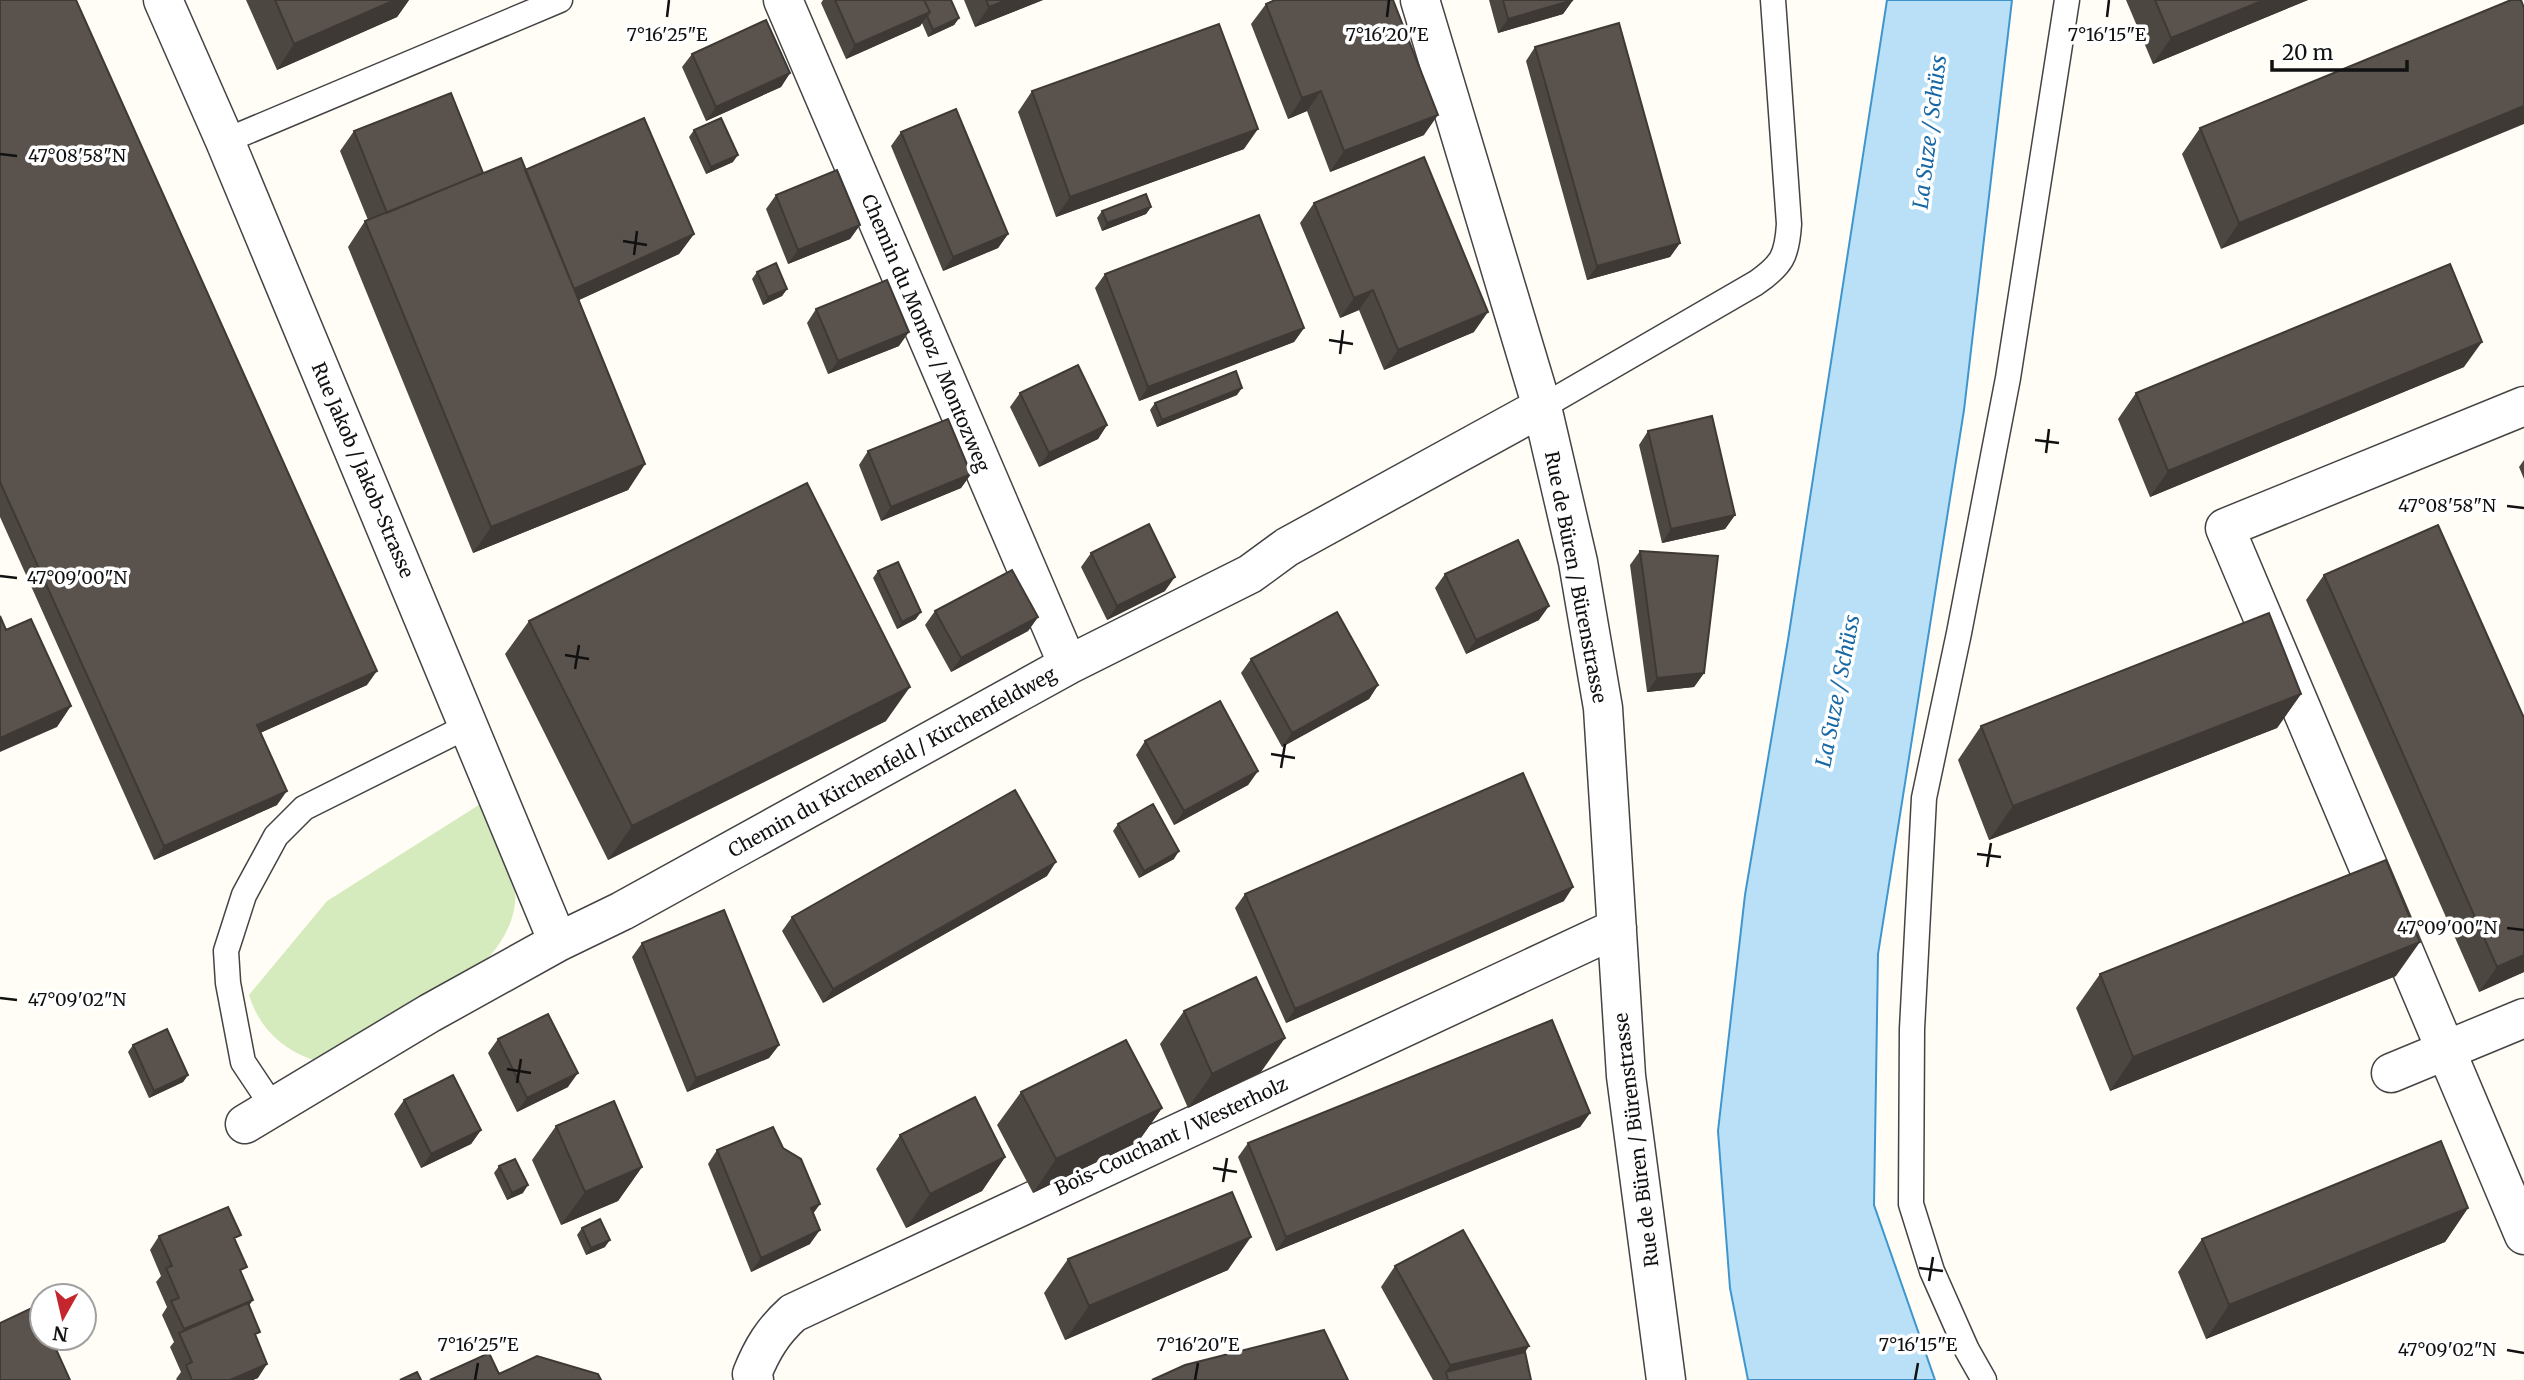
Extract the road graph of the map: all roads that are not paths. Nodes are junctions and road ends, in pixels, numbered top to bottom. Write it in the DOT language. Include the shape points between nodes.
graph roads {
  1 [pos="163,0"];
  2 [pos="560,0"];
  3 [pos="783,0"];
  4 [pos="1420,0"];
  5 [pos="1773,0"];
  6 [pos="2067,0"];
  7 [pos="225,141"];
  8 [pos="2524,406"];
  9 [pos="1542,407"];
  10 [pos="1069,665"];
  11 [pos="470,725"];
  12 [pos="1617,928"];
  13 [pos="558,942"];
  14 [pos="2524,1018"];
  15 [pos="2448,1051"];
  16 [pos="2391,1073"];
  17 [pos="259,1115"];
  18 [pos="2524,1235"];
  19 [pos="753,1377"];
  20 [pos="1666,1380"];
  21 [pos="1984,1380"];
  1 -- 7 [label="street, Rue Jakob / Jakob-Strasse"];
  2 -- 7 [label="lane"];
  3 -- 10 [label="street, Chemin du Montoz / Montozweg"];
  4 -- 9 [label="street, Rue de Büren / Bürenstrasse"];
  5 -- 9 [label="lane" via="1789,224 1780,263 1756,283"];
  6 -- 21 [label="lane" via="2008,378 1923,811 1912,1029 1911,1205 1932,1270"];
  7 -- 11 [label="street, Rue Jakob / Jakob-Strasse"];
  8 -- 15 [label="street" via="2225,528"];
  9 -- 10 [label="street, Chemin du Kirchenfeld / Kirchenfeldweg" via="1287,547 1250,574"];
  9 -- 12 [label="street, Rue de Büren / Bürenstrasse" via="1568,517 1603,708"];
  10 -- 13 [label="street, Chemin du Kirchenfeld / Kirchenfeldweg"];
  11 -- 13 [label="street, Rue Jakob / Jakob-Strasse"];
  11 -- 17 [label="lane" via="304,808 276,836 244,895 226,951 226,968 243,1062"];
  12 -- 19 [label="street, Bois-Couchant / Westerholz" via="793,1313 771,1335"];
  12 -- 20 [label="street, Rue de Büren / Bürenstrasse" via="1626,1076"];
  13 -- 17 [label="street, Chemin du Kirchenfeld / Kirchenfeldweg"];
  14 -- 15 [label="street"];
  15 -- 16 [label="street"];
  15 -- 18 [label="street"];
}
